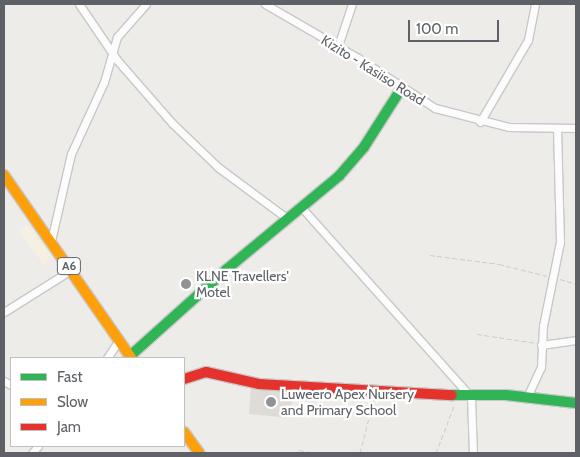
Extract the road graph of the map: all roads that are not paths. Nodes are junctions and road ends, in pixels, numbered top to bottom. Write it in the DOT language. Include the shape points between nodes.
graph roads {
  1 [pos="79,4"];
  2 [pos="146,4"];
  3 [pos="265,4"];
  4 [pos="352,4"];
  5 [pos="535,4"];
  6 [pos="117,37"];
  7 [pos="103,40"];
  8 [pos="338,46"];
  9 [pos="112,52"];
  10 [pos="401,89"];
  11 [pos="480,122"];
  12 [pos="576,128"];
  13 [pos="557,129"];
  14 [pos="4,175"];
  15 [pos="302,208"];
  16 [pos="288,219"];
  17 [pos="51,241"];
  18 [pos="71,270"];
  19 [pos="4,312"];
  20 [pos="119,340"];
  21 [pos="576,340"];
  22 [pos="541,345"];
  23 [pos="108,357"];
  24 [pos="130,357"];
  25 [pos="185,379"];
  26 [pos="471,397"];
  27 [pos="527,397"];
  28 [pos="576,403"];
  29 [pos="185,433"];
  30 [pos="199,453"];
  31 [pos="472,453"];
  1 -- 7 [label="street"];
  2 -- 6 [label="street"];
  3 -- 8 [label="street, Kizito - Kasiiso Road"];
  4 -- 8 [label="street"];
  5 -- 11 [label="street" via="528,40"];
  6 -- 7 [label="street"];
  6 -- 9 [label="street"];
  7 -- 9 [label="street"];
  8 -- 10 [label="street, Kizito - Kasiiso Road"];
  9 -- 16 [label="street" via="148,97 195,146"];
  9 -- 17 [label="street" via="104,82 71,154"];
  10 -- 11 [label="street, Kizito - Kasiiso Road" via="435,108"];
  10 -- 15 [label="street" via="352,163"];
  11 -- 13 [label="street, Kizito - Kasiiso Road"];
  12 -- 13 [label="street, Kizito - Kasiiso Road"];
  13 -- 22 [label="street" via="561,224"];
  14 -- 17 [label="street, A6"];
  15 -- 16 [label="street"];
  15 -- 26 [label="street"];
  16 -- 24 [label="street"];
  17 -- 18 [label="street, A6"];
  18 -- 19 [label="street"];
  18 -- 20 [label="street, A6"];
  20 -- 23 [label="street"];
  20 -- 24 [label="street, A6"];
  21 -- 22 [label="street"];
  22 -- 27 [label="street" via="541,367"];
  25 -- 26 [label="street" via="206,372 259,384"];
  26 -- 27 [label="street"];
  26 -- 31 [label="street"];
  27 -- 28 [label="street"];
  29 -- 30 [label="street"];
}
